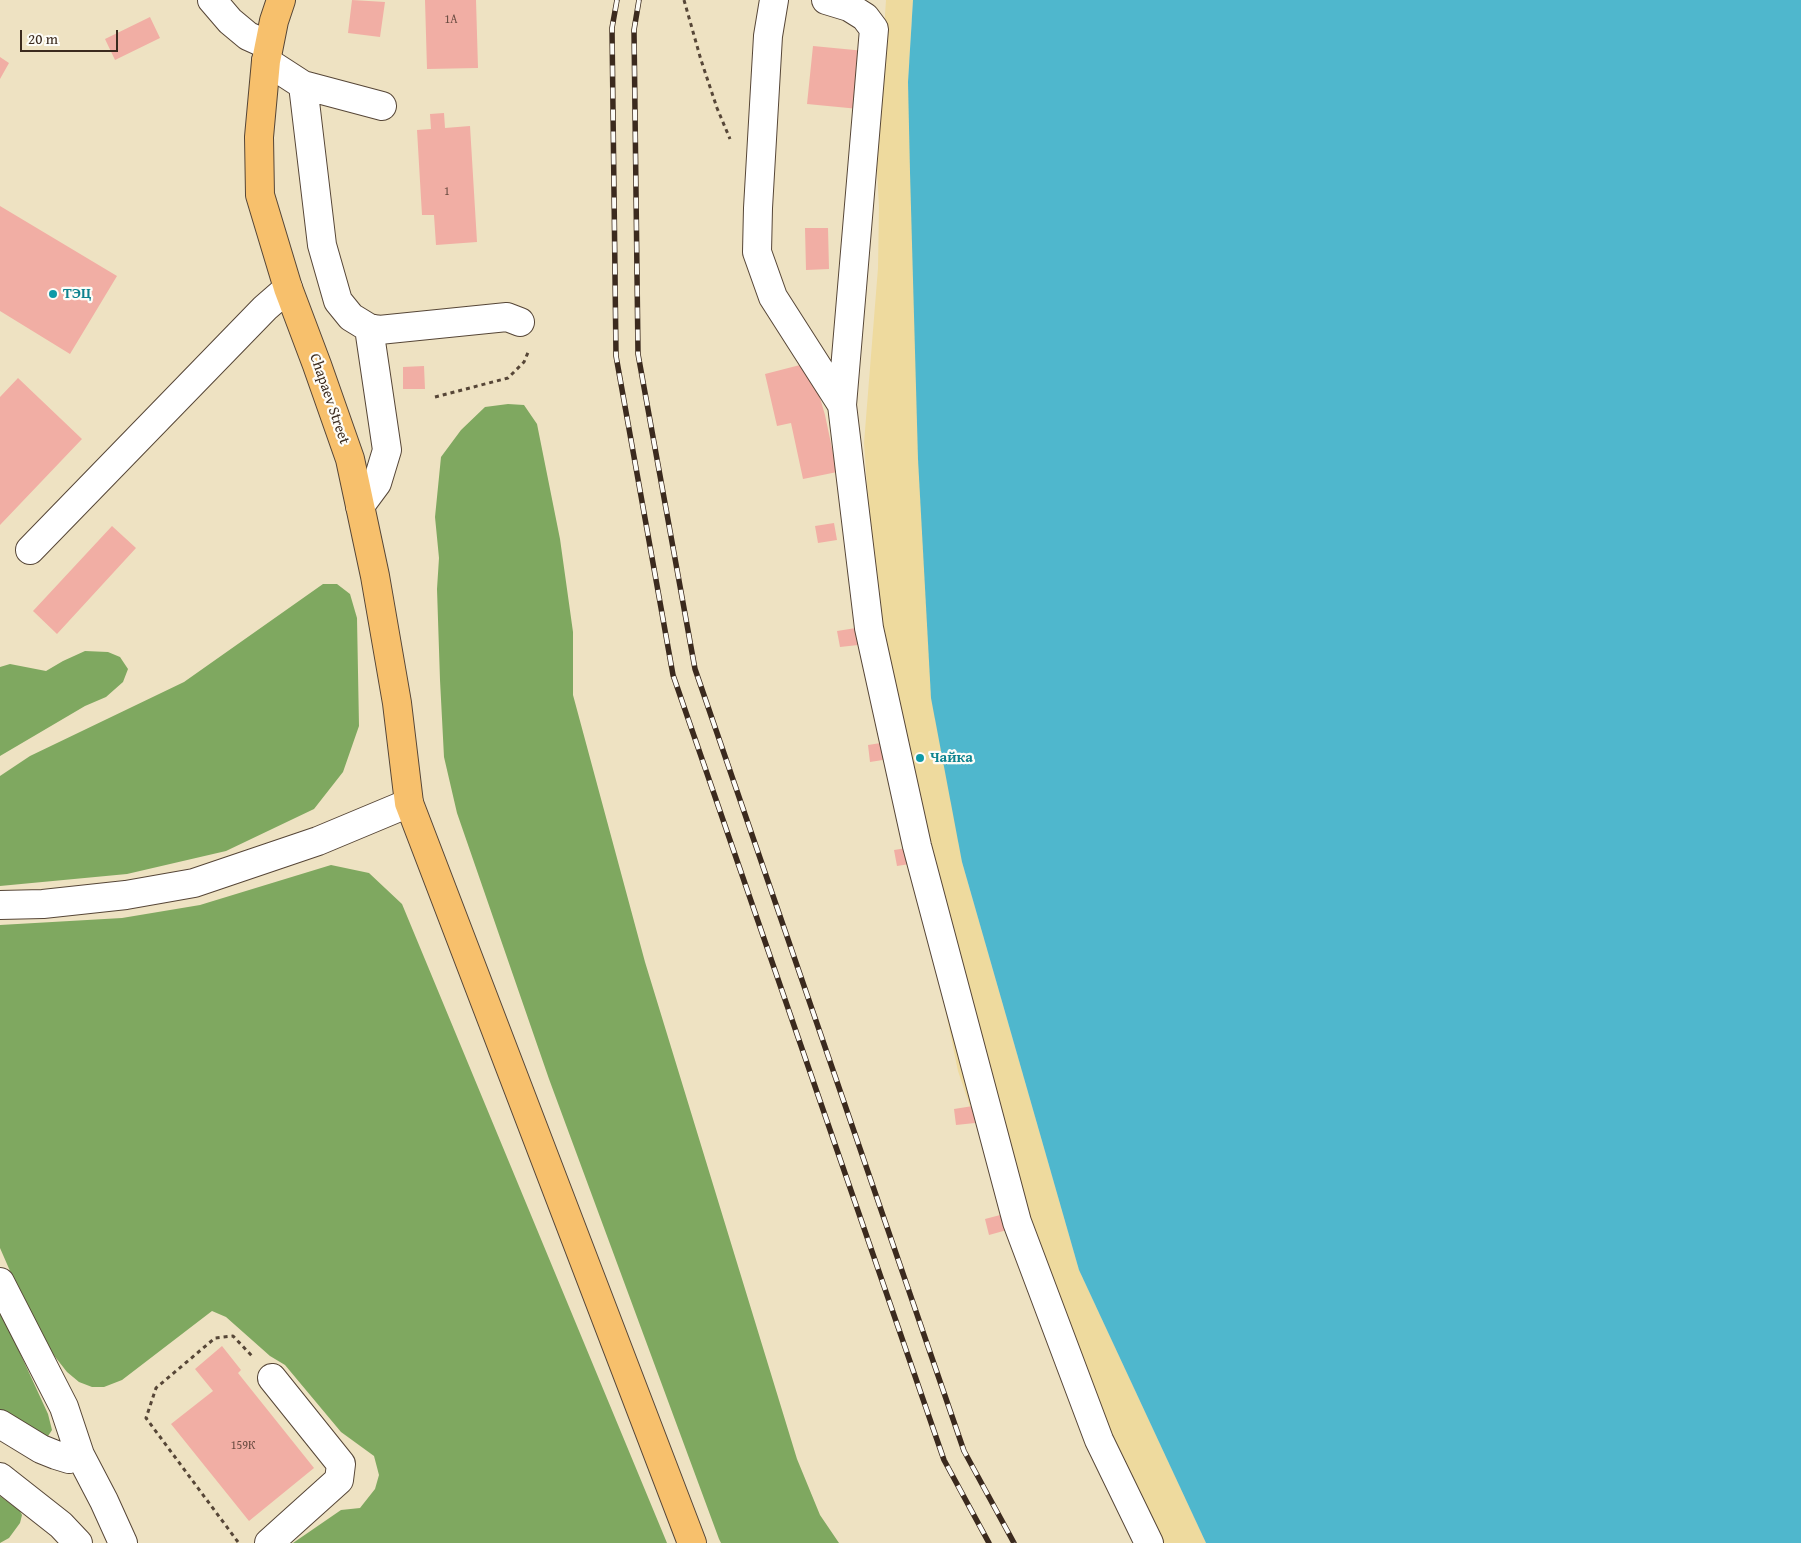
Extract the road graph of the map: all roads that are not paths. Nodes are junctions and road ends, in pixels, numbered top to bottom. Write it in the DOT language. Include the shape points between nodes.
graph roads {
  1 [pos="212,0"];
  2 [pos="282,0"];
  3 [pos="774,0"];
  4 [pos="826,0"];
  5 [pos="267,53"];
  6 [pos="303,85"];
  7 [pos="382,106"];
  8 [pos="288,288"];
  9 [pos="520,322"];
  10 [pos="369,328"];
  11 [pos="842,405"];
  12 [pos="360,506"];
  13 [pos="30,550"];
  14 [pos="409,803"];
  15 [pos="0,905"];
  16 [pos="0,1282"];
  17 [pos="272,1378"];
  18 [pos="0,1424"];
  19 [pos="80,1456"];
  20 [pos="0,1477"];
  21 [pos="78,1543"];
  22 [pos="123,1543"];
  23 [pos="269,1543"];
  24 [pos="692,1543"];
  25 [pos="1149,1543"];
  1 -- 5 [label="street" via="230,21"];
  2 -- 5 [label="main road, Chapaev Street"];
  3 -- 11 [label="street" via="768,36 757,252 773,297"];
  4 -- 11 [label="street" via="865,17 874,30"];
  5 -- 6 [label="street"];
  5 -- 8 [label="main road, Chapaev Street" via="259,137 260,195"];
  6 -- 7 [label="street"];
  6 -- 10 [label="street" via="322,245 338,302"];
  8 -- 12 [label="main road, Chapaev Street" via="350,459"];
  8 -- 13 [label="street"];
  9 -- 10 [label="street" via="507,317 379,330"];
  10 -- 12 [label="street" via="387,450 377,483"];
  11 -- 25 [label="street" via="869,628 917,846 1012,1203 1100,1440"];
  12 -- 14 [label="main road, Chapaev Street" via="397,703"];
  14 -- 15 [label="street" via="318,841 194,883 126,895"];
  14 -- 24 [label="main road, Chapaev Street"];
  16 -- 19 [label="street" via="64,1407"];
  17 -- 23 [label="street" via="341,1464 339,1480"];
  18 -- 19 [label="street" via="56,1455 69,1459"];
  19 -- 22 [label="street"];
  20 -- 21 [label="street" via="61,1525"];
}
